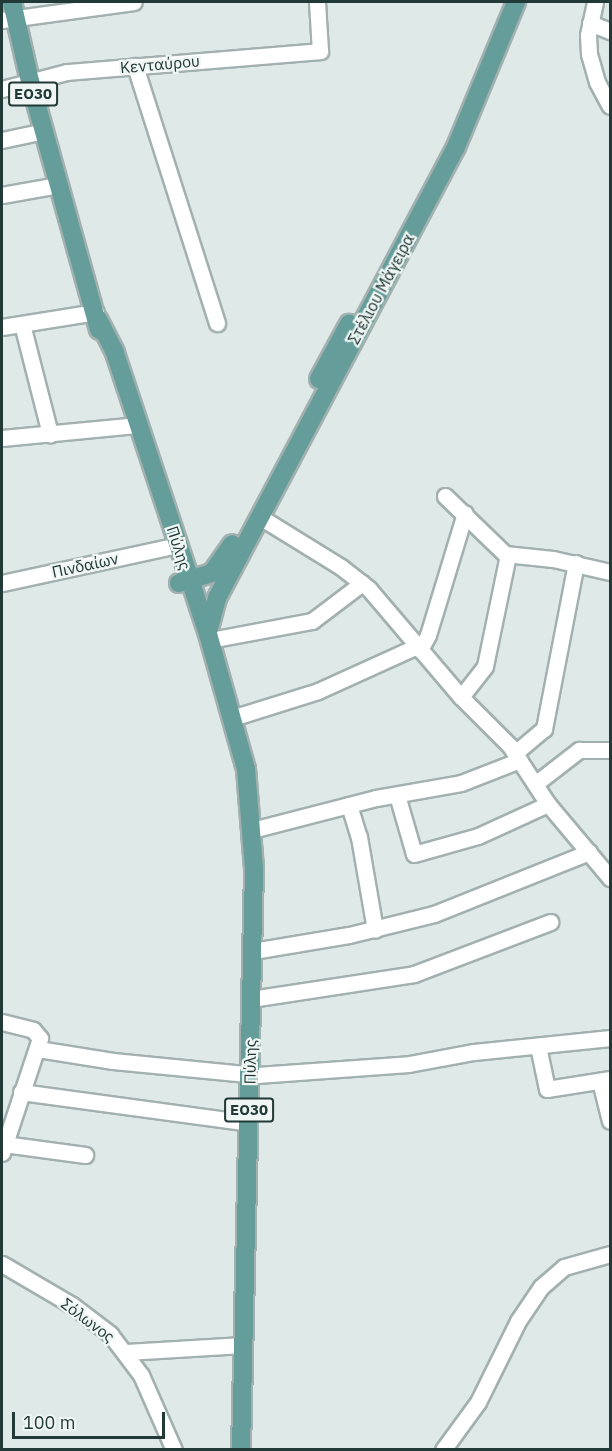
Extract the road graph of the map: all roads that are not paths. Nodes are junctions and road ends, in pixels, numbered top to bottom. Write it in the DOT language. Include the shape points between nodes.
graph roads {
  1 [pos="134,2"];
  2 [pos="317,2"];
  3 [pos="503,2"];
  4 [pos="516,2"];
  5 [pos="595,2"];
  6 [pos="9,13"];
  7 [pos="590,23"];
  8 [pos="610,31"];
  9 [pos="135,66"];
  10 [pos="30,81"];
  11 [pos="2,89"];
  12 [pos="610,106"];
  13 [pos="44,131"];
  14 [pos="2,140"];
  15 [pos="58,185"];
  16 [pos="2,195"];
  17 [pos="97,315"];
  18 [pos="217,323"];
  19 [pos="22,324"];
  20 [pos="2,327"];
  21 [pos="133,426"];
  22 [pos="50,434"];
  23 [pos="2,438"];
  24 [pos="445,496"];
  25 [pos="465,513"];
  26 [pos="260,517"];
  27 [pos="230,548"];
  28 [pos="174,549"];
  29 [pos="508,555"];
  30 [pos="576,563"];
  31 [pos="233,570"];
  32 [pos="610,572"];
  33 [pos="2,583"];
  34 [pos="362,583"];
  35 [pos="186,587"];
  36 [pos="209,637"];
  37 [pos="418,648"];
  38 [pos="461,697"];
  39 [pos="232,718"];
  40 [pos="610,750"];
  41 [pos="517,757"];
  42 [pos="245,782"];
  43 [pos="535,784"];
  44 [pos="397,795"];
  45 [pos="548,804"];
  46 [pos="349,805"];
  47 [pos="252,830"];
  48 [pos="589,852"];
  49 [pos="610,878"];
  50 [pos="550,922"];
  51 [pos="375,930"];
  52 [pos="253,951"];
  53 [pos="251,999"];
  54 [pos="2,1022"];
  55 [pos="610,1038"];
  56 [pos="538,1046"];
  57 [pos="38,1049"];
  58 [pos="249,1075"];
  59 [pos="605,1080"];
  60 [pos="24,1085"];
  61 [pos="610,1121"];
  62 [pos="249,1123"];
  63 [pos="3,1148"];
  64 [pos="85,1155"];
  65 [pos="610,1254"];
  66 [pos="2,1264"];
  67 [pos="8,1271"];
  68 [pos="243,1345"];
  69 [pos="126,1352"];
  70 [pos="174,1449"];
  71 [pos="241,1449"];
  72 [pos="443,1449"];
  1 -- 6 [label="street"];
  2 -- 9 [label="street, Κενταύρου" via="321,51"];
  3 -- 27 [label="main road, Στέλιου Μάγειρα" via="439,158"];
  4 -- 26 [label="main road, Στέλιου Μάγειρα" via="456,147"];
  5 -- 7 [label="street"];
  6 -- 10 [label="main road, Πύλης / ΕΟ30"];
  7 -- 8 [label="street"];
  7 -- 12 [label="street" via="589,54 597,82"];
  9 -- 10 [label="street, Κενταύρου" via="67,72"];
  9 -- 18 [label="street"];
  10 -- 11 [label="street, Κενταύρου"];
  10 -- 13 [label="main road, Πύλης / ΕΟ30"];
  13 -- 14 [label="street"];
  13 -- 15 [label="main road, Πύλης / ΕΟ30"];
  15 -- 16 [label="street"];
  15 -- 17 [label="main road, Πύλης / ΕΟ30"];
  17 -- 19 [label="street"];
  17 -- 21 [label="main road, Πύλης / ΕΟ30" via="109,337"];
  19 -- 20 [label="street"];
  19 -- 22 [label="street"];
  21 -- 22 [label="street"];
  21 -- 28 [label="main road, Πύλης / ΕΟ30"];
  22 -- 23 [label="street"];
  24 -- 25 [label="street"];
  25 -- 29 [label="street"];
  25 -- 37 [label="street" via="428,635"];
  26 -- 31 [label="main road, Στέλιου Μάγειρα"];
  26 -- 34 [label="street"];
  27 -- 28 [label="main road" via="215,562 202,567 190,563"];
  27 -- 35 [label="main road, Στέλιου Μάγειρα" via="216,570"];
  28 -- 33 [label="street, Πινδαίων"];
  28 -- 35 [label="main road, Πύλης / ΕΟ30"];
  29 -- 30 [label="street"];
  29 -- 38 [label="street" via="485,666"];
  30 -- 32 [label="street"];
  30 -- 41 [label="street" via="544,729"];
  31 -- 35 [label="main road" via="215,585"];
  31 -- 36 [label="main road, Στέλιου Μάγειρα" via="212,609"];
  34 -- 36 [label="street" via="312,621"];
  34 -- 37 [label="street"];
  35 -- 36 [label="main road, Πύλης / ΕΟ30"];
  35 -- 42 [label="main road, Πύλης / ΕΟ30" via="234,763"];
  36 -- 39 [label="main road, Πύλης / ΕΟ30"];
  37 -- 38 [label="street"];
  37 -- 39 [label="street" via="329,686"];
  38 -- 41 [label="street"];
  39 -- 42 [label="main road, Πύλης / ΕΟ30" via="244,759"];
  40 -- 43 [label="street" via="579,750"];
  41 -- 43 [label="street"];
  41 -- 44 [label="street" via="461,783"];
  42 -- 47 [label="main road, Πύλης / ΕΟ30"];
  43 -- 45 [label="street"];
  44 -- 45 [label="street" via="414,854 478,836"];
  44 -- 46 [label="street"];
  45 -- 48 [label="street"];
  46 -- 47 [label="street"];
  46 -- 51 [label="street" via="359,837"];
  47 -- 52 [label="main road, Πύλης / ΕΟ30"];
  48 -- 49 [label="street"];
  48 -- 51 [label="street" via="455,907"];
  50 -- 53 [label="street" via="414,974"];
  51 -- 52 [label="street"];
  52 -- 53 [label="main road, Πύλης / ΕΟ30"];
  53 -- 58 [label="main road, Πύλης / ΕΟ30"];
  54 -- 57 [label="street" via="37,1033"];
  55 -- 56 [label="street"];
  56 -- 58 [label="street" via="409,1064"];
  56 -- 59 [label="street" via="547,1089"];
  57 -- 58 [label="street"];
  57 -- 60 [label="street"];
  58 -- 62 [label="main road, Πύλης / ΕΟ30"];
  59 -- 61 [label="street"];
  60 -- 62 [label="street" via="37,1095"];
  60 -- 63 [label="street"];
  62 -- 68 [label="main road, Πύλης / ΕΟ30"];
  63 -- 64 [label="street"];
  65 -- 72 [label="street" via="564,1267 541,1287 518,1321 478,1402"];
  66 -- 67 [label="street, Σόλωνος"];
  67 -- 69 [label="street, Σόλωνος" via="88,1317"];
  68 -- 69 [label="street"];
  68 -- 71 [label="main road, Πύλης / ΕΟ30"];
  69 -- 70 [label="street, Σόλωνος" via="153,1398"];
}
